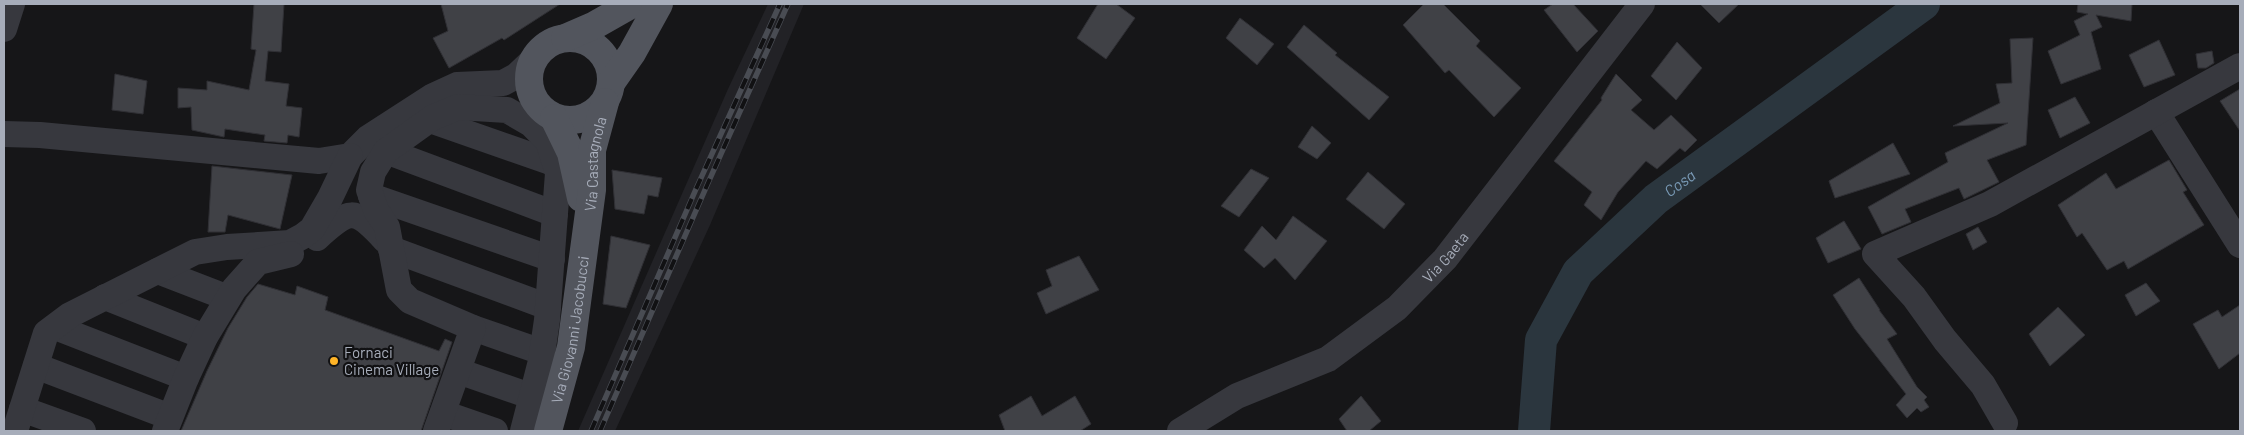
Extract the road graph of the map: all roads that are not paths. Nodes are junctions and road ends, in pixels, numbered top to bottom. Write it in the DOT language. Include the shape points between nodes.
graph roads {
  1 [pos="12,4"];
  2 [pos="632,4"];
  3 [pos="659,4"];
  4 [pos="1642,4"];
  5 [pos="4,29"];
  6 [pos="565,38"];
  7 [pos="533,60"];
  8 [pos="2240,66"];
  9 [pos="608,92"];
  10 [pos="431,108"];
  11 [pos="545,112"];
  12 [pos="2156,112"];
  13 [pos="4,134"];
  14 [pos="367,150"];
  15 [pos="556,164"];
  16 [pos="371,196"];
  17 [pos="555,214"];
  18 [pos="586,226"];
  19 [pos="317,238"];
  20 [pos="2240,245"];
  21 [pos="390,247"];
  22 [pos="552,259"];
  23 [pos="158,271"];
  24 [pos="105,298"];
  25 [pos="228,298"];
  26 [pos="548,307"];
  27 [pos="55,327"];
  28 [pos="473,328"];
  29 [pos="205,337"];
  30 [pos="542,352"];
  31 [pos="36,366"];
  32 [pos="458,371"];
  33 [pos="186,378"];
  34 [pos="533,397"];
  35 [pos="18,420"];
  36 [pos="440,422"];
  37 [pos="2005,422"];
  38 [pos="168,424"];
  39 [pos="83,431"];
  40 [pos="495,431"];
  41 [pos="523,431"];
  42 [pos="548,431"];
  43 [pos="1180,431"];
  1 -- 5 [label="street"];
  2 -- 6 [label="main road"];
  3 -- 9 [label="main road"];
  4 -- 43 [label="street, Via Gaeta" via="1445,259 1397,308 1328,359 1237,396"];
  6 -- 7 [label="main road" via="541,49"];
  6 -- 9 [label="main road" via="588,42 598,50 608,65"];
  7 -- 10 [label="street" via="503,83 457,85"];
  7 -- 11 [label="main road" via="528,83 531,94"];
  8 -- 12 [label="street"];
  9 -- 11 [label="main road" via="597,111 588,117 577,120"];
  9 -- 18 [label="main road, Via Castagnola" via="592,150 592,190"];
  10 -- 11 [label="street" via="475,91 491,93"];
  10 -- 14 [label="street" via="406,111"];
  10 -- 15 [label="street"];
  10 -- 15 [label="street" via="458,106 507,110 531,124 548,142"];
  11 -- 18 [label="main road" via="571,153"];
  12 -- 20 [label="street"];
  12 -- 37 [label="street" via="1990,204 1875,254 1914,297 1983,385"];
  13 -- 14 [label="street" via="319,161"];
  14 -- 16 [label="street" via="373,172"];
  14 -- 17 [label="street"];
  14 -- 19 [label="street" via="333,216"];
  14 -- 23 [label="street" via="330,198 312,229 303,236 290,243 227,246 195,252"];
  15 -- 17 [label="street"];
  16 -- 21 [label="street" via="387,227"];
  16 -- 22 [label="street"];
  17 -- 22 [label="street"];
  18 -- 42 [label="main road, Via Giovanni Jacobucci" via="571,347"];
  19 -- 21 [label="street" via="340,217 353,214 367,220"];
  19 -- 25 [label="street" via="299,251 258,262"];
  21 -- 26 [label="street"];
  21 -- 28 [label="street" via="399,290 410,301"];
  22 -- 26 [label="street"];
  23 -- 24 [label="street"];
  23 -- 25 [label="street"];
  24 -- 27 [label="street" via="70,315"];
  24 -- 29 [label="street"];
  25 -- 29 [label="street"];
  26 -- 30 [label="street"];
  27 -- 31 [label="street" via="46,333"];
  27 -- 33 [label="street"];
  28 -- 30 [label="street"];
  28 -- 32 [label="street"];
  29 -- 33 [label="street"];
  30 -- 34 [label="street"];
  31 -- 35 [label="street"];
  31 -- 38 [label="street"];
  32 -- 34 [label="street"];
  32 -- 36 [label="street"];
  33 -- 38 [label="street"];
  34 -- 41 [label="street"];
  35 -- 39 [label="street"];
  36 -- 40 [label="street"];
}
